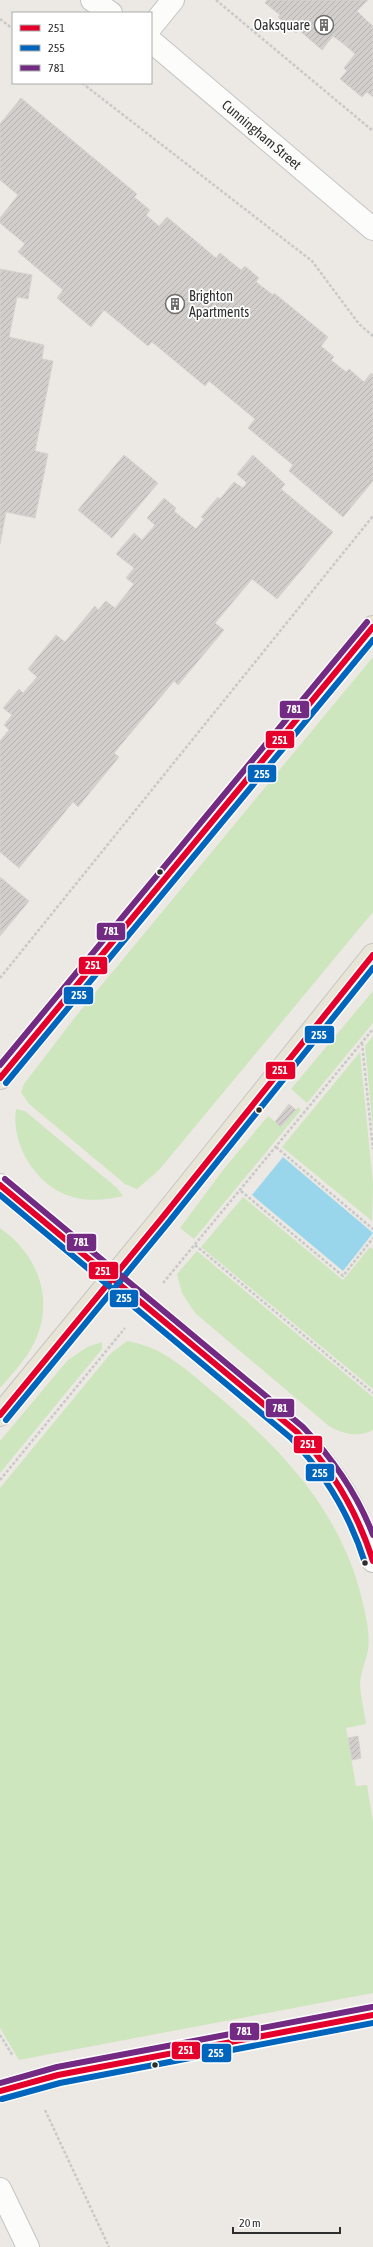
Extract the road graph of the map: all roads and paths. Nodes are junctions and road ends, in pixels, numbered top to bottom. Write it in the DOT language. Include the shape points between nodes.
graph roads {
  1 [pos="92,0"];
  2 [pos="173,0"];
  3 [pos="216,0"];
  4 [pos="110,12"];
  5 [pos="0,19"];
  6 [pos="152,26"];
  7 [pos="12,28"];
  8 [pos="152,42"];
  9 [pos="83,84"];
  10 [pos="373,131"];
  11 [pos="373,229"];
  12 [pos="373,336"];
  13 [pos="373,516"];
  14 [pos="373,627"];
  15 [pos="373,956"];
  16 [pos="0,978"];
  17 [pos="373,1029"];
  18 [pos="362,1043"];
  19 [pos="0,1078"];
  20 [pos="276,1147"];
  21 [pos="373,1149"];
  22 [pos="0,1185"];
  23 [pos="241,1191"];
  24 [pos="373,1229"];
  25 [pos="373,1238"];
  26 [pos="195,1246"];
  27 [pos="176,1268"];
  28 [pos="112,1279"];
  29 [pos="116,1340"];
  30 [pos="373,1393"];
  31 [pos="0,1414"];
  32 [pos="0,1480"];
  33 [pos="373,1561"];
  34 [pos="373,2015"];
  35 [pos="0,2035"];
  36 [pos="30,2082"];
  37 [pos="0,2091"];
  38 [pos="0,2189"];
  39 [pos="28,2247"];
  40 [pos="109,2247"];
  1 -- 4 [label="street"];
  2 -- 6 [label="street"];
  3 -- 10 [label="path"];
  5 -- 7 [label="path"];
  8 -- 11 [label="street, Cunningham Street"];
  9 -- 12 [label="path" via="312,261 359,324"];
  13 -- 16 [label="path"];
  14 -- 19 [label="main road"];
  15 -- 28 [label="main road"];
  17 -- 18 [label="path"];
  18 -- 20 [label="path"];
  18 -- 21 [label="path"];
  20 -- 23 [label="path"];
  20 -- 24 [label="path"];
  22 -- 28 [label="street"];
  23 -- 25 [label="path" via="343,1276"];
  23 -- 26 [label="path"];
  26 -- 27 [label="path"];
  26 -- 30 [label="path"];
  28 -- 31 [label="main road"];
  28 -- 33 [label="street" via="273,1410 317,1452 358,1516"];
  29 -- 32 [label="path"];
  34 -- 36 [label="street"];
  35 -- 36 [label="path"];
  36 -- 37 [label="street"];
  36 -- 40 [label="path" via="85,2192"];
  38 -- 39 [label="street"];
}
